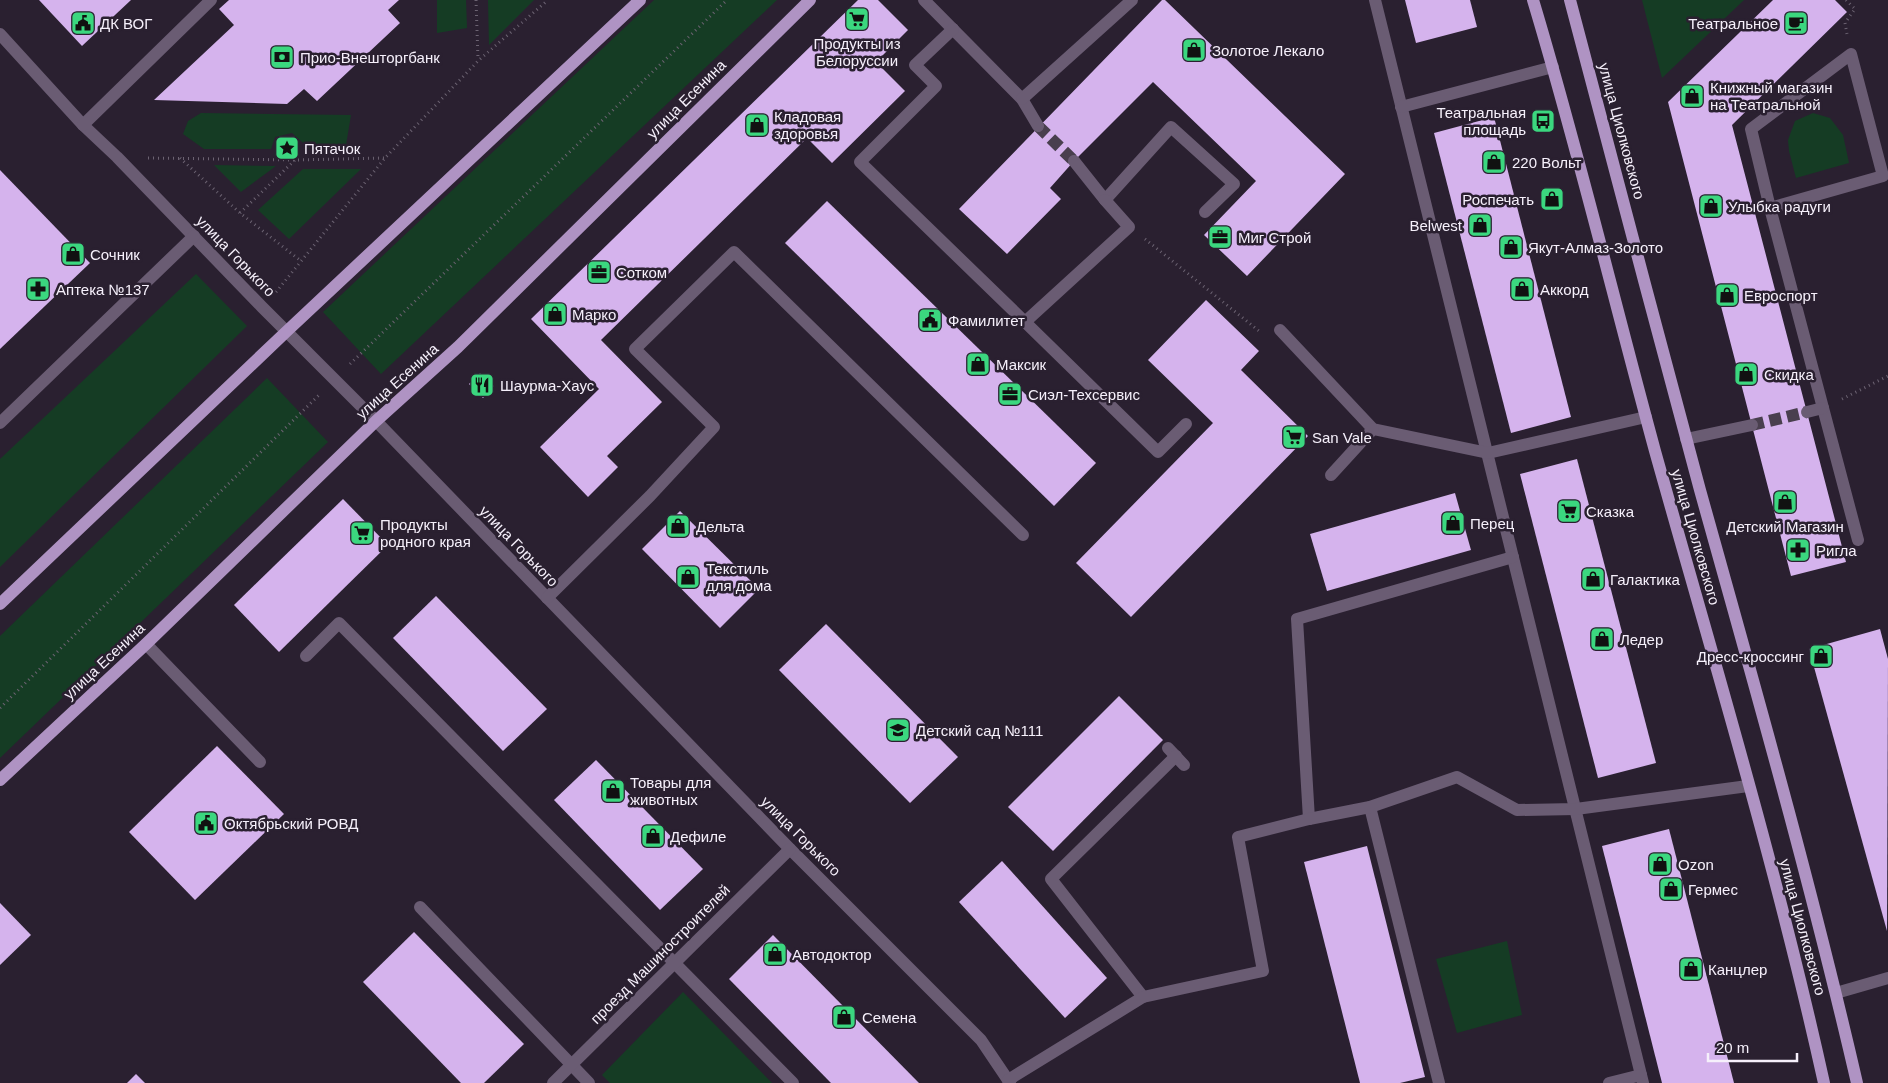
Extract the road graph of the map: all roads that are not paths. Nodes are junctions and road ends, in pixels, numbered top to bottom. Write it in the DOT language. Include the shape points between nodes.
graph roads {
  1 [pos="211,0"];
  2 [pos="640,0"];
  3 [pos="810,0"];
  4 [pos="924,0"];
  5 [pos="1132,0"];
  6 [pos="1375,0"];
  7 [pos="1533,0"];
  8 [pos="1570,0"];
  9 [pos="953,29"];
  10 [pos="0,34"];
  11 [pos="1553,67"];
  12 [pos="1022,99"];
  13 [pos="1400,107"];
  14 [pos="83,125"];
  15 [pos="1038,126"];
  16 [pos="1074,162"];
  17 [pos="1105,200"];
  18 [pos="1770,208"];
  19 [pos="1205,212"];
  20 [pos="194,236"];
  21 [pos="1024,322"];
  22 [pos="1280,330"];
  23 [pos="287,331"];
  24 [pos="1823,408"];
  25 [pos="1807,412"];
  26 [pos="1646,417"];
  27 [pos="376,421"];
  28 [pos="0,423"];
  29 [pos="1186,424"];
  30 [pos="1752,425"];
  31 [pos="1373,429"];
  32 [pos="1686,438"];
  33 [pos="1488,453"];
  34 [pos="1331,475"];
  35 [pos="1023,535"];
  36 [pos="1858,540"];
  37 [pos="1513,557"];
  38 [pos="546,598"];
  39 [pos="0,604"];
  40 [pos="146,644"];
  41 [pos="306,656"];
  42 [pos="1176,756"];
  43 [pos="260,762"];
  44 [pos="0,780"];
  45 [pos="1748,786"];
  46 [pos="1370,807"];
  47 [pos="1576,809"];
  48 [pos="1310,819"];
  49 [pos="790,849"];
  50 [pos="420,907"];
  51 [pos="674,963"];
  52 [pos="1888,978"];
  53 [pos="1836,993"];
  54 [pos="1143,997"];
  55 [pos="571,1065"];
  56 [pos="1642,1079"];
  57 [pos="1009,1081"];
  58 [pos="553,1083"];
  59 [pos="589,1083"];
  60 [pos="793,1083"];
  61 [pos="1439,1083"];
  62 [pos="1609,1083"];
  63 [pos="1824,1083"];
  64 [pos="1857,1083"];
  1 -- 14 [label="street"];
  2 -- 23 [label="main road"];
  3 -- 27 [label="main road, улица Есенина" via="458,347"];
  4 -- 9 [label="street"];
  5 -- 12 [label="street"];
  6 -- 13 [label="street"];
  7 -- 11 [label="main road, улица Циолковского"];
  8 -- 32 [label="main road, улица Циолковского"];
  9 -- 12 [label="street"];
  9 -- 21 [label="street" via="915,65 936,86 860,162"];
  10 -- 14 [label="street, улица Горького"];
  11 -- 13 [label="street"];
  11 -- 26 [label="main road, улица Циолковского"];
  12 -- 15 [label="street"];
  13 -- 33 [label="street"];
  14 -- 20 [label="street, улица Горького"];
  16 -- 17 [label="street"];
  17 -- 19 [label="street" via="1171,127 1234,184"];
  17 -- 21 [label="street" via="1129,226"];
  18 -- 18 [label="street" via="1751,129 1851,54 1883,176"];
  18 -- 24 [label="street"];
  20 -- 23 [label="street, улица Горького"];
  20 -- 28 [label="street"];
  21 -- 29 [label="street" via="1158,452"];
  22 -- 31 [label="street"];
  23 -- 27 [label="street, улица Горького"];
  23 -- 39 [label="main road"];
  24 -- 25 [label="street"];
  24 -- 36 [label="street"];
  26 -- 33 [label="street"];
  26 -- 45 [label="main road, улица Циолковского"];
  27 -- 38 [label="street, улица Горького"];
  27 -- 40 [label="main road, улица Есенина"];
  30 -- 32 [label="street"];
  31 -- 33 [label="street"];
  31 -- 34 [label="street"];
  32 -- 53 [label="main road, улица Циолковского"];
  33 -- 37 [label="street"];
  35 -- 38 [label="street" via="734,252 635,349 714,427 650,496"];
  37 -- 47 [label="street"];
  37 -- 48 [label="street" via="1297,619"];
  38 -- 49 [label="street, улица Горького"];
  40 -- 43 [label="street"];
  40 -- 44 [label="main road, улица Есенина"];
  41 -- 51 [label="street" via="339,623"];
  42 -- 54 [label="street" via="1051,879"];
  45 -- 47 [label="street"];
  45 -- 63 [label="main road, улица Циолковского" via="1806,1002"];
  46 -- 47 [label="street" via="1457,777 1517,810"];
  46 -- 48 [label="street"];
  46 -- 61 [label="street"];
  47 -- 56 [label="street"];
  48 -- 54 [label="street" via="1238,837 1263,971"];
  49 -- 51 [label="street, проезд Машиностроителей"];
  49 -- 57 [label="street, улица Горького" via="981,1040"];
  50 -- 55 [label="street"];
  51 -- 55 [label="street, проезд Машиностроителей"];
  51 -- 60 [label="street"];
  52 -- 53 [label="street"];
  53 -- 64 [label="main road, улица Циолковского"];
  54 -- 57 [label="street"];
  55 -- 58 [label="street, проезд Машиностроителей"];
  55 -- 59 [label="street"];
  56 -- 62 [label="street"];
}
